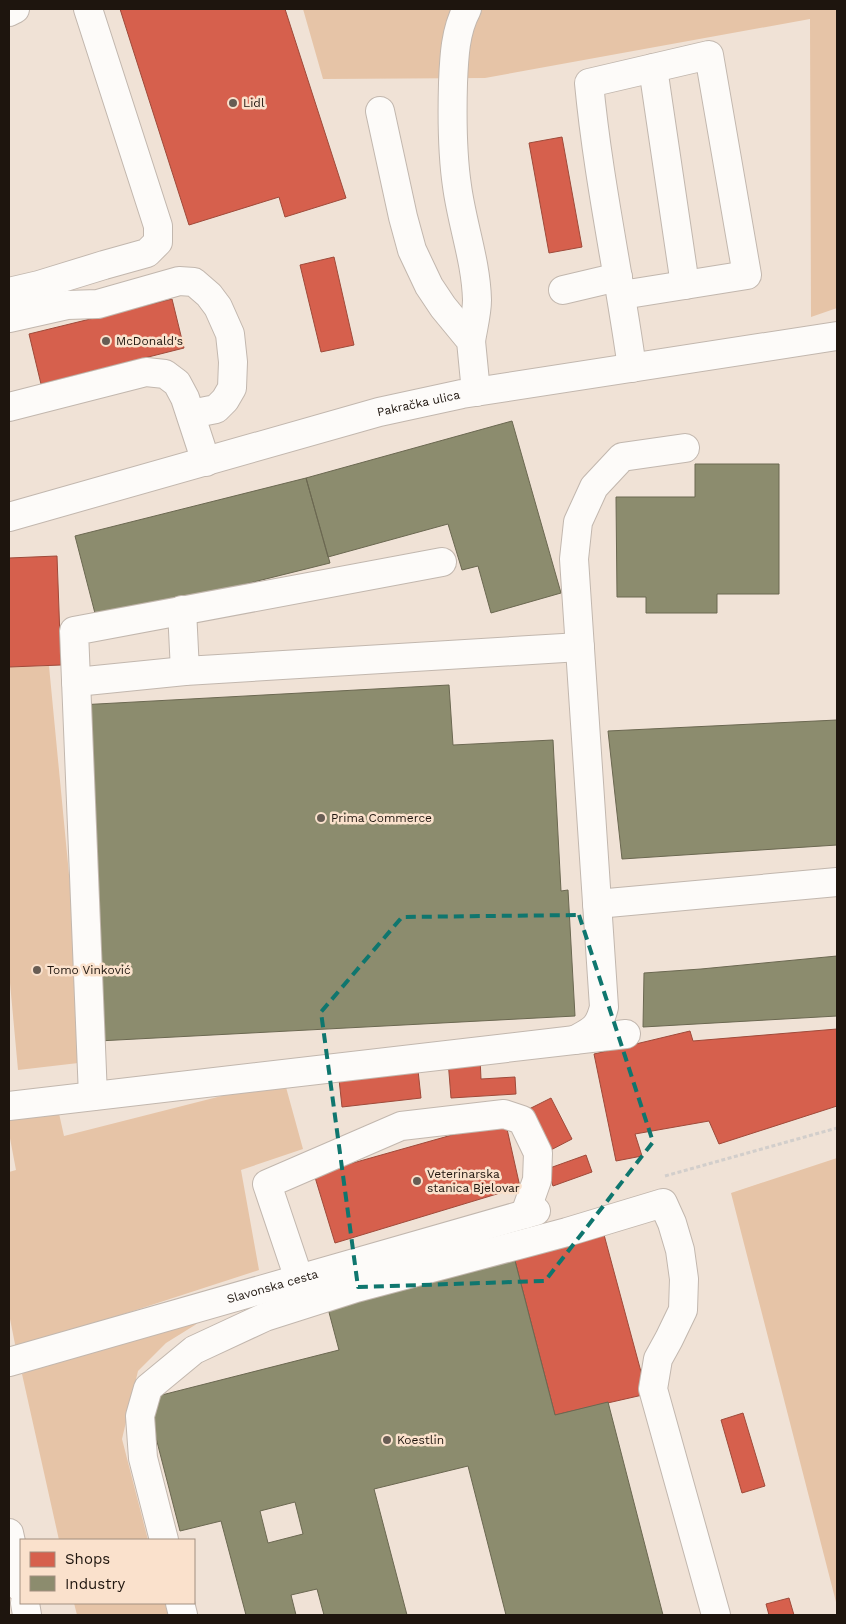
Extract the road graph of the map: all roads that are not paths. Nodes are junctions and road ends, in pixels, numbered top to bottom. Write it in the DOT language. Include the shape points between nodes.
graph roads {
  1 [pos="14,9"];
  2 [pos="88,9"];
  3 [pos="467,9"];
  4 [pos="9,12"];
  5 [pos="653,68"];
  6 [pos="380,111"];
  7 [pos="685,285"];
  8 [pos="620,286"];
  9 [pos="563,290"];
  10 [pos="9,292"];
  11 [pos="9,318"];
  12 [pos="837,336"];
  13 [pos="471,341"];
  14 [pos="632,368"];
  15 [pos="476,392"];
  16 [pos="9,407"];
  17 [pos="191,414"];
  18 [pos="685,448"];
  19 [pos="206,462"];
  20 [pos="9,517"];
  21 [pos="442,562"];
  22 [pos="182,610"];
  23 [pos="580,648"];
  24 [pos="185,671"];
  25 [pos="76,682"];
  26 [pos="837,882"];
  27 [pos="597,904"];
  28 [pos="626,1034"];
  29 [pos="575,1040"];
  30 [pos="93,1096"];
  31 [pos="9,1106"];
  32 [pos="299,1279"];
  33 [pos="9,1362"];
  34 [pos="9,1533"];
  35 [pos="164,1539"];
  36 [pos="20,1583"];
  37 [pos="716,1615"];
  1 -- 4 [label="street"];
  2 -- 10 [label="street" via="158,226 158,242 147,253"];
  3 -- 13 [label="street" via="461,19 455,51 453,150 477,300"];
  5 -- 7 [label="street"];
  5 -- 7 [label="street" via="709,55 747,275"];
  5 -- 8 [label="street" via="589,83 599,166"];
  6 -- 13 [label="street" via="412,250 429,286"];
  7 -- 8 [label="street"];
  8 -- 9 [label="street"];
  8 -- 14 [label="street"];
  11 -- 17 [label="street" via="67,305 98,304 179,281 194,282 218,307 230,334 232,388 216,409"];
  12 -- 14 [label="street, Pakračka ulica"];
  13 -- 15 [label="street"];
  14 -- 15 [label="street, Pakračka ulica"];
  15 -- 19 [label="street, Pakračka ulica" via="379,412"];
  16 -- 17 [label="street" via="146,372 165,374 177,383"];
  17 -- 19 [label="street"];
  18 -- 23 [label="street" via="622,457 594,487 578,522 574,559"];
  19 -- 20 [label="street, Pakračka ulica"];
  21 -- 22 [label="street"];
  22 -- 24 [label="street"];
  22 -- 25 [label="street" via="74,631"];
  23 -- 24 [label="street"];
  23 -- 27 [label="street"];
  24 -- 25 [label="street"];
  25 -- 30 [label="street"];
  26 -- 27 [label="street"];
  27 -- 29 [label="street" via="604,1007 600,1021"];
  28 -- 29 [label="street"];
  29 -- 30 [label="street"];
  30 -- 31 [label="street"];
  32 -- 32 [label="street, Slavonska cesta" via="531,1213 538,1153 522,1120 504,1114 401,1126 267,1184"];
  32 -- 33 [label="street, Slavonska cesta"];
  34 -- 36 [label="street"];
  35 -- 37 [label="street" via="143,1458 140,1416 148,1388 194,1350 265,1316 662,1203 680,1250 684,1279 683,1310 658,1359 653,1389"];
}
